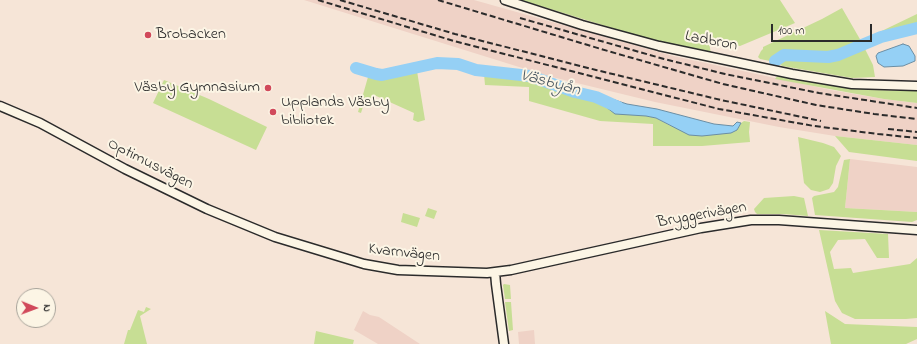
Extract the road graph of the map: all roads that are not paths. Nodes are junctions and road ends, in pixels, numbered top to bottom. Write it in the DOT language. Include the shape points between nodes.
graph roads {
  1 [pos="506,0"];
  2 [pos="917,86"];
  3 [pos="0,106"];
  4 [pos="917,230"];
  5 [pos="290,242"];
  6 [pos="496,272"];
  7 [pos="504,344"];
  1 -- 2 [label="street, Ladbron" via="582,25 659,46 792,74 852,84"];
  3 -- 5 [label="street, Optimusvägen" via="40,123 207,209"];
  4 -- 6 [label="street, Bryggerivägen" via="779,220 744,221"];
  5 -- 6 [label="street, Kvarnvägen" via="364,264 398,270"];
  6 -- 7 [label="street"];
}
